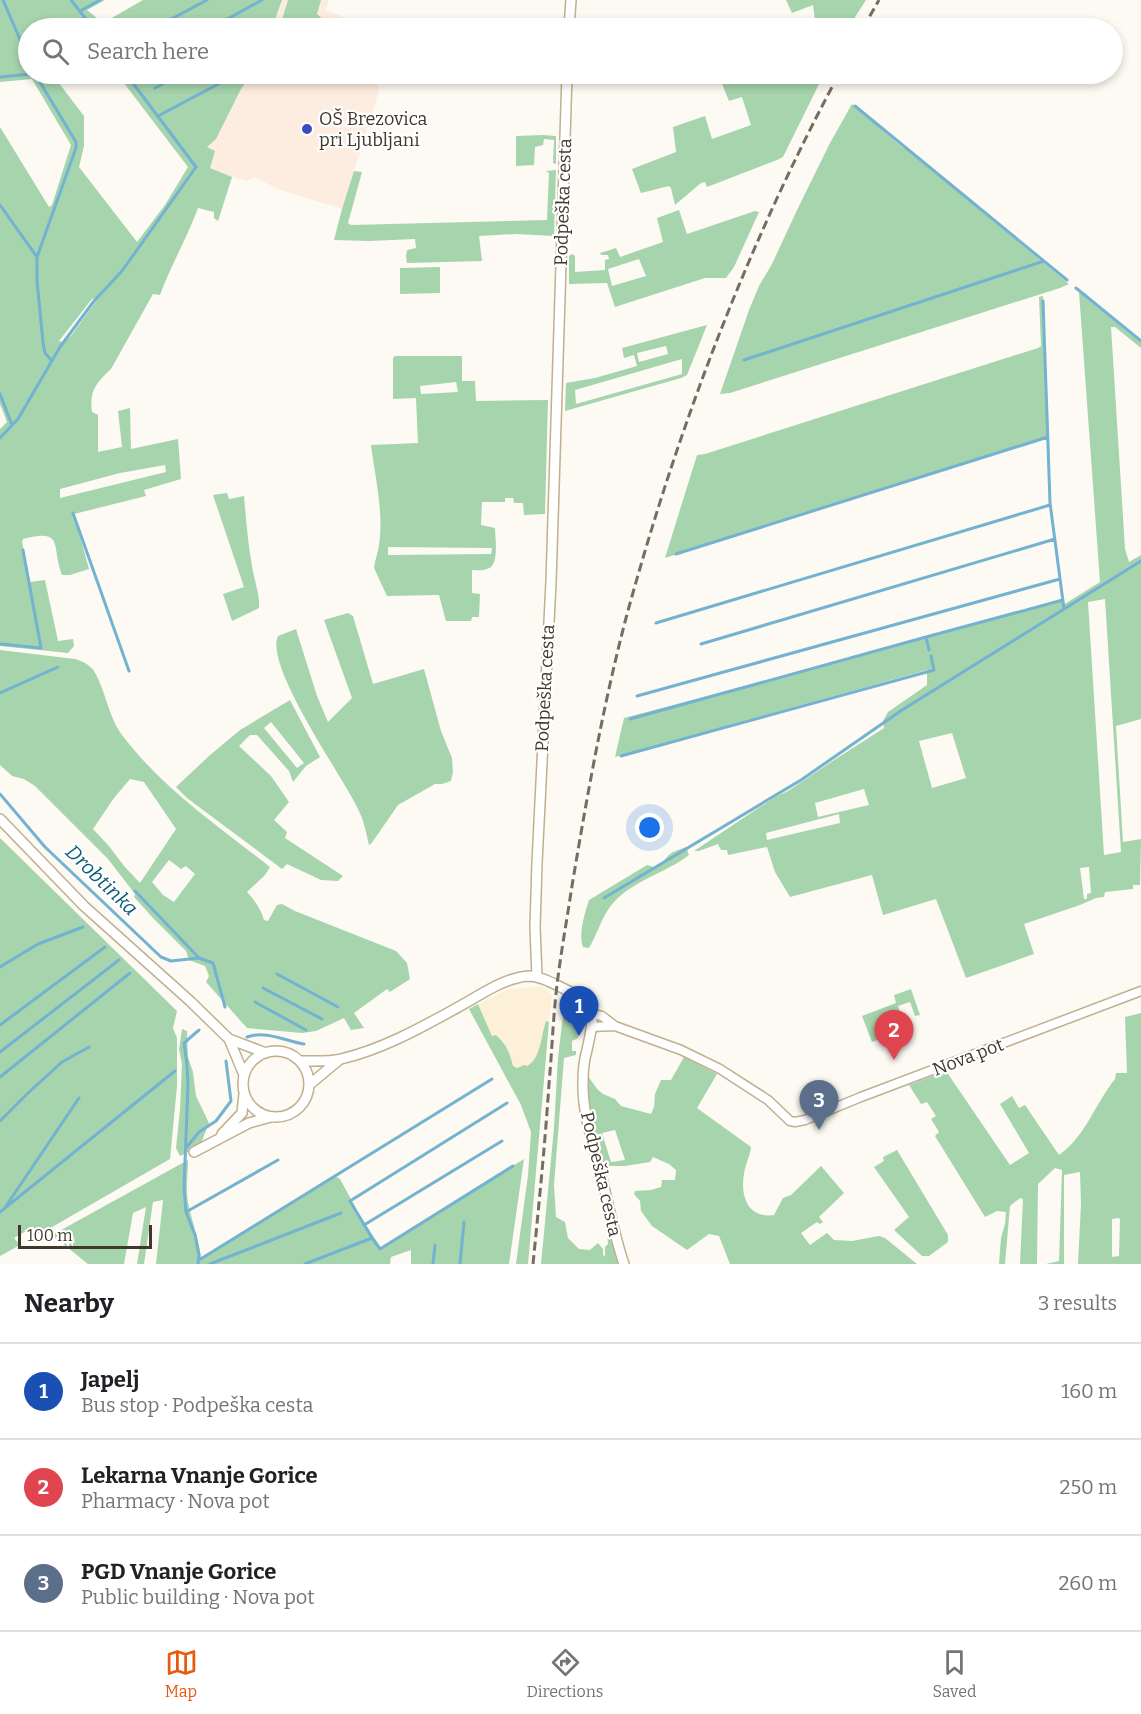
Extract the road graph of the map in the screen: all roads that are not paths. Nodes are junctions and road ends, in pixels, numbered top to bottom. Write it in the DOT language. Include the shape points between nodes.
graph roads {
  1 [pos="571,0"];
  2 [pos="570,18"];
  3 [pos="567,84"];
  4 [pos="0,819"];
  5 [pos="537,977"];
  6 [pos="1141,991"];
  7 [pos="592,1014"];
  8 [pos="615,1026"];
  9 [pos="592,1027"];
  10 [pos="229,1039"];
  11 [pos="266,1053"];
  12 [pos="339,1060"];
  13 [pos="300,1061"];
  14 [pos="244,1075"];
  15 [pos="309,1084"];
  16 [pos="244,1094"];
  17 [pos="271,1117"];
  18 [pos="219,1138"];
  19 [pos="194,1152"];
  20 [pos="624,1264"];
  1 -- 2 [label="main road"];
  3 -- 5 [label="main road, Podpeška cesta" via="537,863"];
  4 -- 10 [label="main road" via="84,906"];
  5 -- 7 [label="main road" via="576,994"];
  5 -- 12 [label="main road" via="522,977 492,988 391,1042"];
  6 -- 8 [label="street, Nova pot" via="795,1122 720,1069 672,1046"];
  7 -- 8 [label="street"];
  7 -- 9 [label="main road, Podpeška cesta"];
  8 -- 9 [label="street"];
  9 -- 20 [label="main road, Podpeška cesta" via="583,1094"];
  10 -- 11 [label="main road"];
  10 -- 14 [label="main road"];
  11 -- 13 [label="main road" via="287,1053"];
  11 -- 14 [label="main road" via="256,1058"];
  12 -- 13 [label="main road"];
  12 -- 15 [label="main road"];
  13 -- 15 [label="main road" via="306,1068"];
  14 -- 16 [label="main road"];
  15 -- 17 [label="main road" via="307,1097 293,1113"];
  16 -- 17 [label="main road" via="254,1109"];
  16 -- 18 [label="main road" via="242,1113"];
  17 -- 18 [label="main road"];
  18 -- 19 [label="main road"];
}
